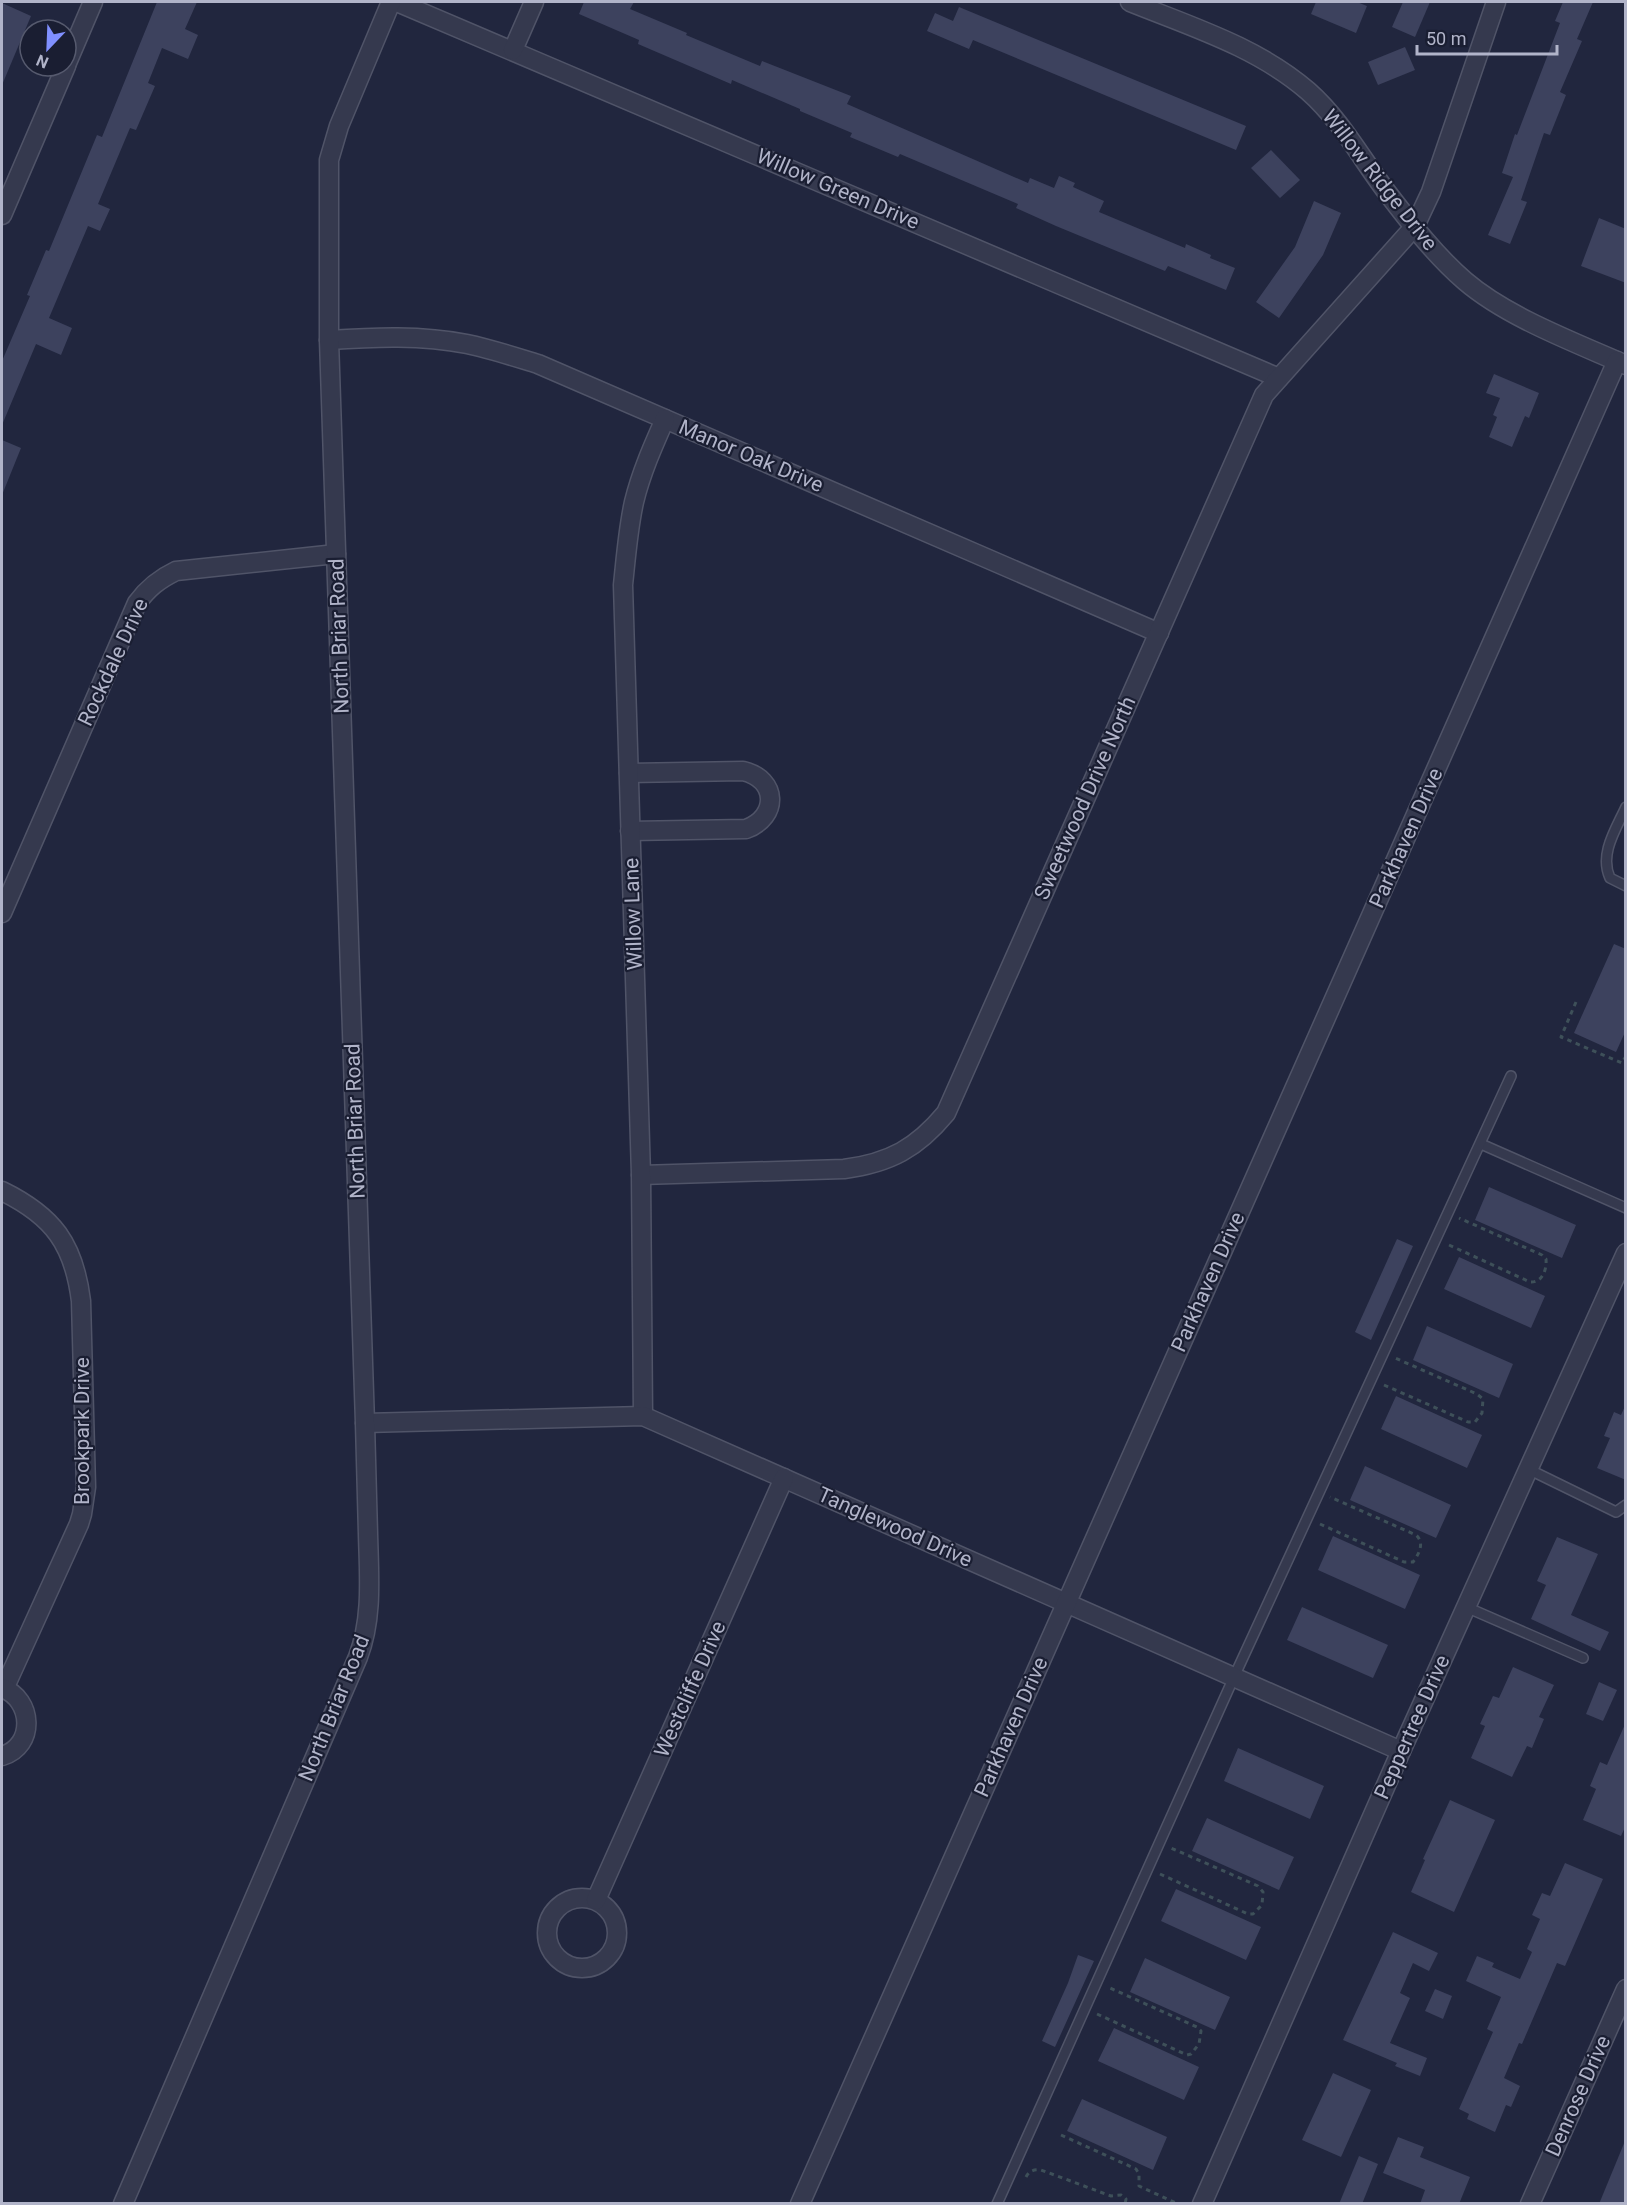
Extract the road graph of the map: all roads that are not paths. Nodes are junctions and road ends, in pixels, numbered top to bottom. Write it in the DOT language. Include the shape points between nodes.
graph roads {
  1 [pos="93,2"];
  2 [pos="391,2"];
  3 [pos="397,2"];
  4 [pos="534,2"];
  5 [pos="1130,2"];
  6 [pos="1496,2"];
  7 [pos="78,38"];
  8 [pos="513,50"];
  9 [pos="61,78"];
  10 [pos="2,215"];
  11 [pos="1414,226"];
  12 [pos="329,340"];
  13 [pos="1621,363"];
  14 [pos="1279,378"];
  15 [pos="665,419"];
  16 [pos="336,554"];
  17 [pos="1159,633"];
  18 [pos="629,773"];
  19 [pos="1626,807"];
  20 [pos="630,831"];
  21 [pos="1626,886"];
  22 [pos="2,913"];
  23 [pos="1512,1076"];
  24 [pos="1481,1144"];
  25 [pos="641,1175"];
  26 [pos="2,1191"];
  27 [pos="1626,1208"];
  28 [pos="1626,1253"];
  29 [pos="643,1416"];
  30 [pos="365,1423"];
  31 [pos="1528,1469"];
  32 [pos="784,1478"];
  33 [pos="1626,1505"];
  34 [pos="1066,1602"];
  35 [pos="1466,1607"];
  36 [pos="1583,1658"];
  37 [pos="1234,1677"];
  38 [pos="3,1689"];
  39 [pos="1401,1751"];
  40 [pos="2,1756"];
  41 [pos="596,1900"];
  42 [pos="1626,1989"];
  43 [pos="123,2204"];
  44 [pos="800,2204"];
  45 [pos="997,2204"];
  46 [pos="1202,2204"];
  47 [pos="1530,2204"];
  1 -- 7 [label="street"];
  2 -- 12 [label="street, North Briar Road" via="339,126 329,160"];
  3 -- 8 [label="street, Willow Green Drive"];
  4 -- 8 [label="street"];
  5 -- 11 [label="street, Willow Ridge Drive" via="1251,51 1277,67 1330,113"];
  6 -- 11 [label="street, Sweetwood Drive North" via="1431,192"];
  8 -- 14 [label="street, Willow Green Drive"];
  9 -- 10 [label="street"];
  11 -- 13 [label="street, Willow Ridge Drive" via="1466,282 1510,312"];
  11 -- 14 [label="street, Sweetwood Drive North"];
  12 -- 15 [label="street, Manor Oak Drive" via="420,338 495,351 538,364"];
  12 -- 16 [label="street, North Briar Road"];
  13 -- 34 [label="street, Parkhaven Drive"];
  14 -- 17 [label="street, Sweetwood Drive North" via="1264,395"];
  15 -- 17 [label="street, Manor Oak Drive"];
  15 -- 18 [label="street, Willow Lane" via="645,464 627,536 623,585"];
  16 -- 22 [label="street, Rockdale Drive" via="177,571 147,590 137,603"];
  16 -- 30 [label="street, North Briar Road"];
  17 -- 25 [label="street, Sweetwood Drive North" via="946,1113 931,1130 894,1157 867,1166"];
  18 -- 20 [label="street, Willow Lane"];
  18 -- 20 [label="street" via="743,771 766,785 770,803 762,820 746,829"];
  19 -- 21 [label="lane" via="1608,845 1606,868 1610,878"];
  20 -- 25 [label="street, Willow Lane"];
  23 -- 24 [label="lane"];
  24 -- 27 [label="lane"];
  24 -- 37 [label="lane"];
  25 -- 29 [label="street, Willow Lane"];
  26 -- 38 [label="street, Brookpark Drive" via="43,1216 59,1234 78,1276 86,1486 79,1524"];
  28 -- 31 [label="street, Peppertree Drive"];
  29 -- 30 [label="street, Tanglewood Drive"];
  29 -- 32 [label="street, Tanglewood Drive"];
  30 -- 43 [label="street, North Briar Road" via="369,1588 364,1643"];
  31 -- 33 [label="lane" via="1616,1512"];
  31 -- 35 [label="street, Peppertree Drive"];
  32 -- 34 [label="street, Tanglewood Drive"];
  32 -- 41 [label="street, Westcliffe Drive"];
  34 -- 37 [label="street, Tanglewood Drive"];
  34 -- 44 [label="street, Parkhaven Drive"];
  35 -- 36 [label="lane"];
  35 -- 39 [label="street, Peppertree Drive"];
  37 -- 39 [label="street, Tanglewood Drive"];
  37 -- 45 [label="lane"];
  38 -- 40 [label="street, Brookpark Drive" via="22,1704 27,1728 16,1748"];
  39 -- 46 [label="street, Peppertree Drive"];
  42 -- 47 [label="street, Denrose Drive"];
}
